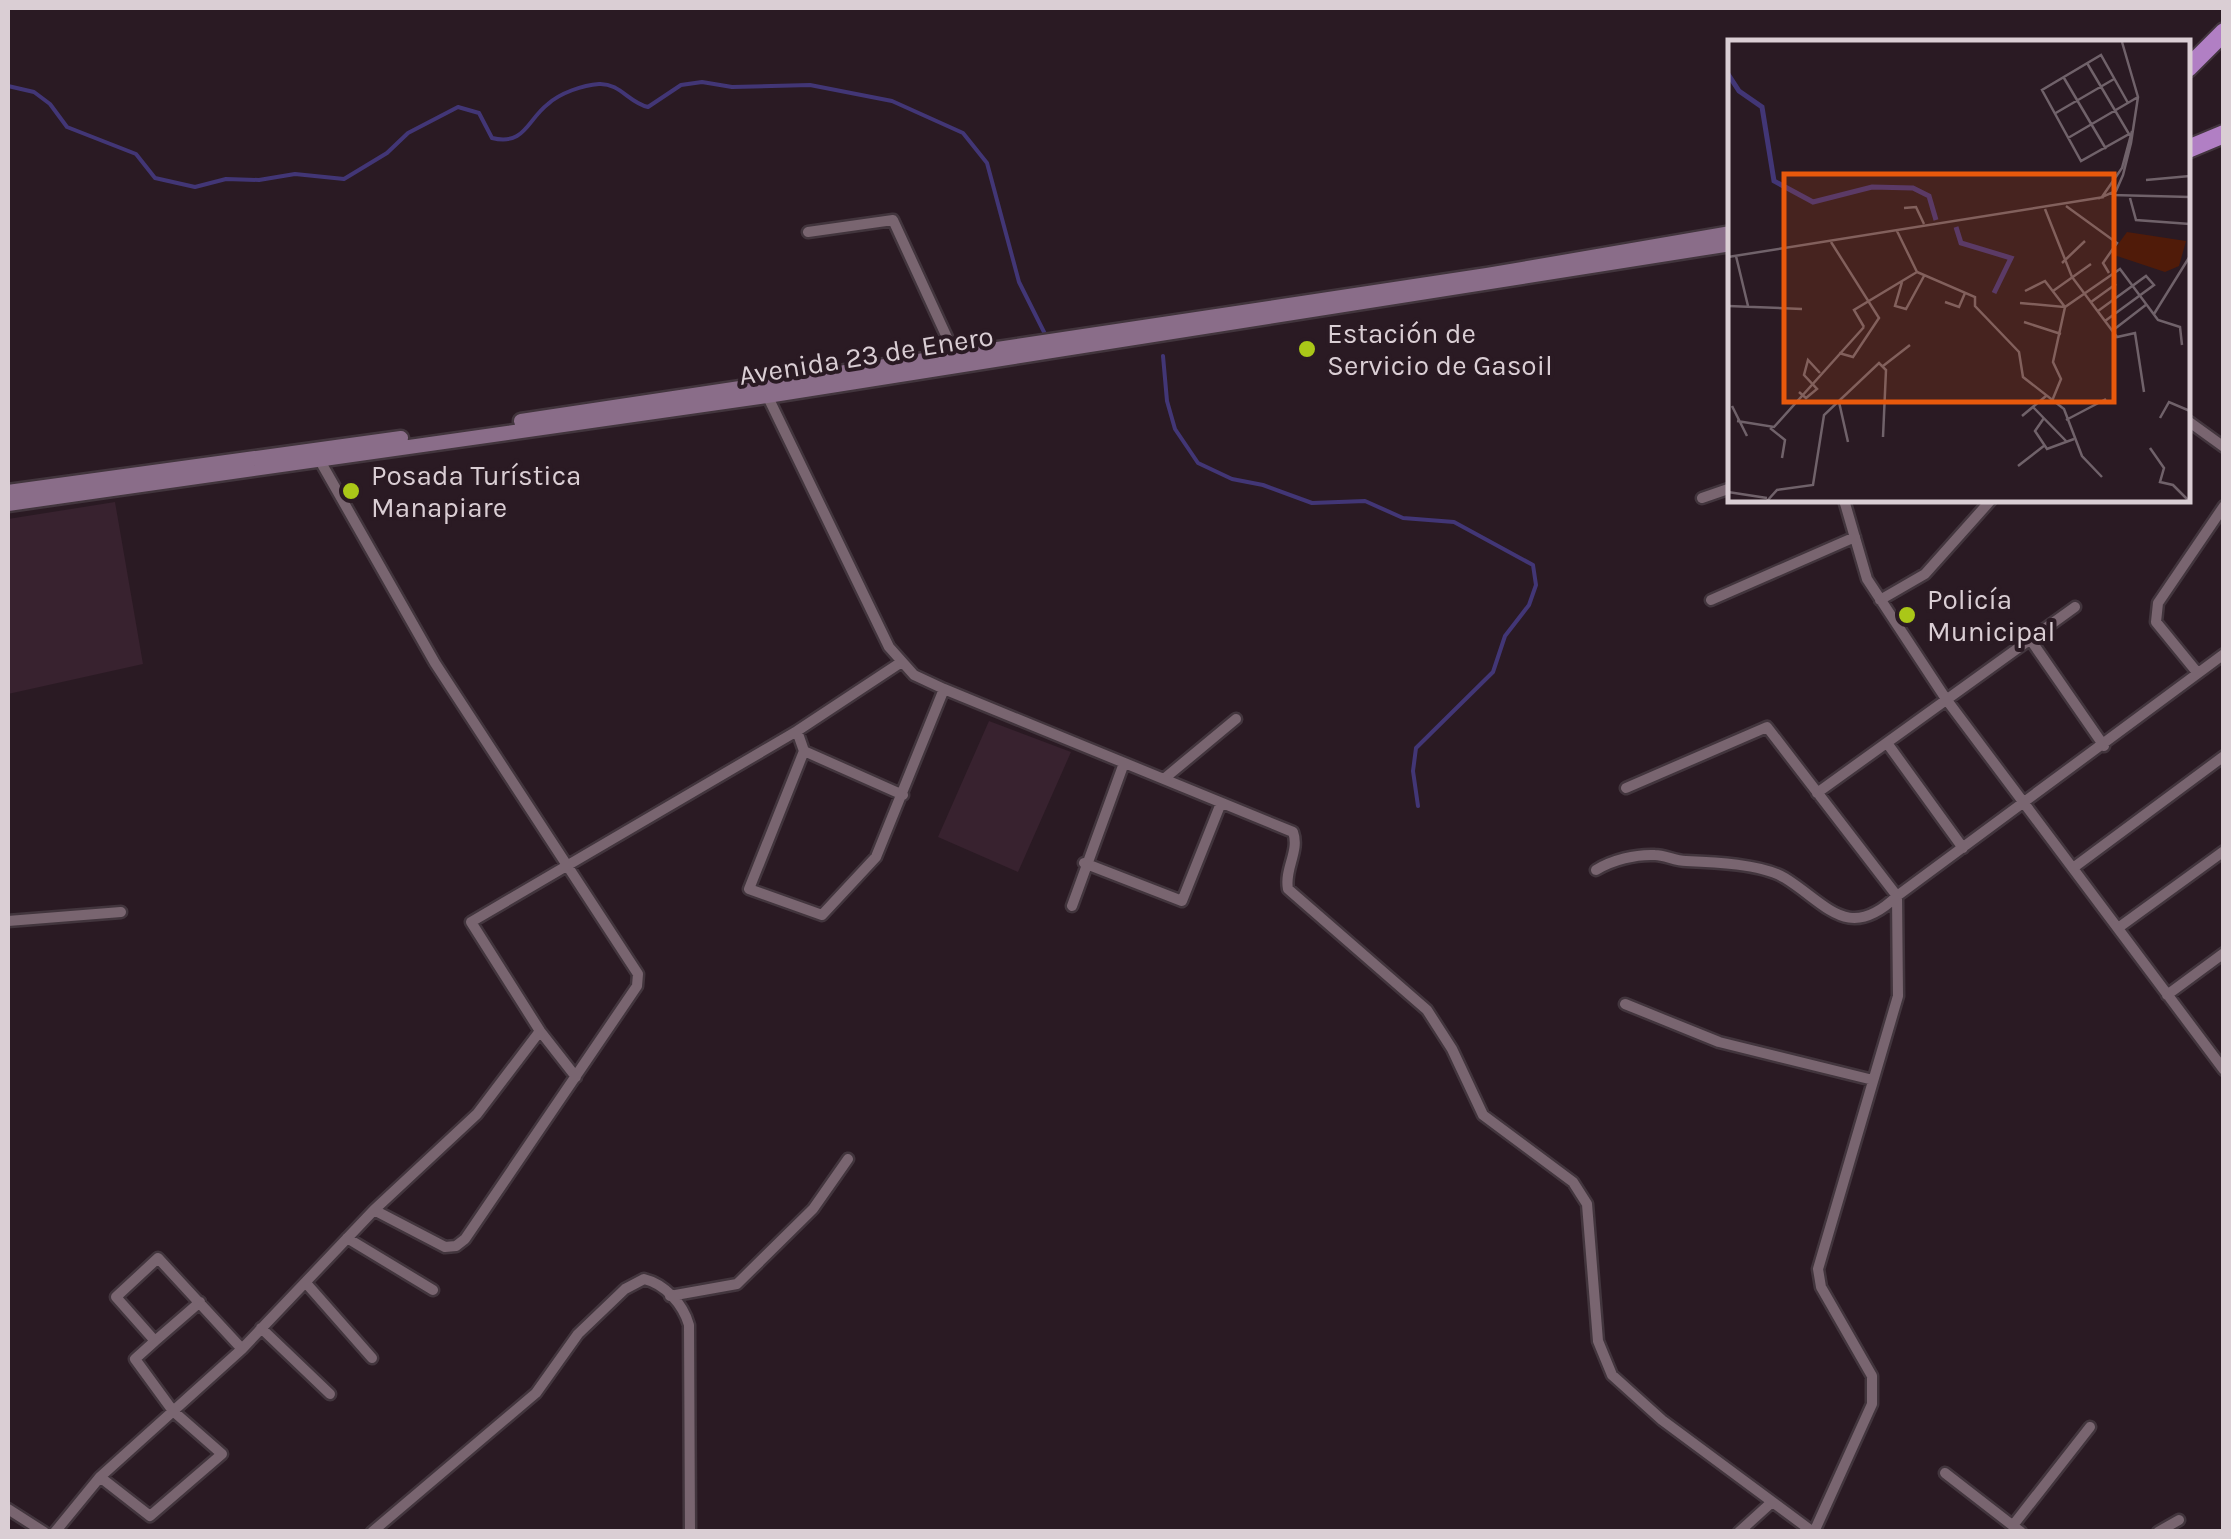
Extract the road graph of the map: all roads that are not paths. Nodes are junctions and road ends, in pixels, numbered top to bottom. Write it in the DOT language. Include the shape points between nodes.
graph roads {
  1 [pos="2224,32"];
  2 [pos="2224,46"];
  3 [pos="2204,52"];
  4 [pos="2191,65"];
  5 [pos="2224,134"];
  6 [pos="2224,142"];
  7 [pos="2194,148"];
  8 [pos="808,232"];
  9 [pos="1728,233"];
  10 [pos="1728,244"];
  11 [pos="956,357"];
  12 [pos="765,390"];
  13 [pos="2191,423"];
  14 [pos="2224,446"];
  15 [pos="319,458"];
  16 [pos="1728,489"];
  17 [pos="8,492"];
  18 [pos="1702,498"];
  19 [pos="1845,502"];
  20 [pos="1989,502"];
  21 [pos="8,504"];
  22 [pos="2224,506"];
  23 [pos="1856,537"];
  24 [pos="1710,600"];
  25 [pos="1880,600"];
  26 [pos="2075,606"];
  27 [pos="2030,640"];
  28 [pos="2224,654"];
  29 [pos="900,664"];
  30 [pos="2196,671"];
  31 [pos="944,689"];
  32 [pos="1946,700"];
  33 [pos="1236,720"];
  34 [pos="797,731"];
  35 [pos="1887,743"];
  36 [pos="2104,746"];
  37 [pos="804,751"];
  38 [pos="2224,756"];
  39 [pos="1124,763"];
  40 [pos="1165,778"];
  41 [pos="1626,788"];
  42 [pos="1817,793"];
  43 [pos="903,795"];
  44 [pos="1221,803"];
  45 [pos="2024,804"];
  46 [pos="1964,848"];
  47 [pos="2224,851"];
  48 [pos="567,864"];
  49 [pos="1084,864"];
  50 [pos="2073,868"];
  51 [pos="1596,870"];
  52 [pos="1896,896"];
  53 [pos="1072,906"];
  54 [pos="120,912"];
  55 [pos="8,921"];
  56 [pos="2118,928"];
  57 [pos="2224,953"];
  58 [pos="2167,995"];
  59 [pos="1625,1004"];
  60 [pos="540,1031"];
  61 [pos="2219,1055"];
  62 [pos="2224,1070"];
  63 [pos="576,1077"];
  64 [pos="1873,1080"];
  65 [pos="848,1159"];
  66 [pos="374,1210"];
  67 [pos="347,1238"];
  68 [pos="306,1283"];
  69 [pos="433,1290"];
  70 [pos="670,1296"];
  71 [pos="200,1302"];
  72 [pos="262,1328"];
  73 [pos="154,1341"];
  74 [pos="242,1349"];
  75 [pos="372,1358"];
  76 [pos="330,1394"];
  77 [pos="173,1412"];
  78 [pos="2090,1427"];
  79 [pos="1945,1473"];
  80 [pos="100,1477"];
  81 [pos="1772,1502"];
  82 [pos="8,1509"];
  83 [pos="2179,1520"];
  84 [pos="2017,1528"];
  85 [pos="44,1532"];
  86 [pos="55,1532"];
  87 [pos="372,1532"];
  88 [pos="690,1532"];
  89 [pos="1739,1532"];
  90 [pos="1814,1532"];
  91 [pos="2158,1532"];
  1 -- 3 [label="highway"];
  2 -- 3 [label="highway"];
  3 -- 4 [label="highway"];
  5 -- 7 [label="highway"];
  6 -- 7 [label="main road"];
  8 -- 11 [label="street" via="893,220"];
  9 -- 11 [label="main road, Avenida 23 de Enero"];
  10 -- 12 [label="main road, Avenida 23 de Enero"];
  11 -- 12 [label="main road, Avenida 23 de Enero"];
  12 -- 15 [label="main road, Avenida 23 de Enero"];
  12 -- 17 [label="main road, Avenida 23 de Enero"];
  12 -- 29 [label="street"];
  13 -- 14 [label="street"];
  15 -- 21 [label="main road, Avenida 23 de Enero"];
  15 -- 48 [label="street" via="435,663"];
  16 -- 18 [label="street"];
  19 -- 23 [label="street"];
  20 -- 25 [label="street" via="1925,574"];
  22 -- 30 [label="street" via="2158,604 2156,622"];
  23 -- 24 [label="street"];
  23 -- 25 [label="street"];
  25 -- 32 [label="street"];
  26 -- 27 [label="street"];
  27 -- 32 [label="street"];
  27 -- 36 [label="street"];
  28 -- 30 [label="street"];
  29 -- 31 [label="street"];
  29 -- 34 [label="street"];
  30 -- 36 [label="street"];
  31 -- 39 [label="street"];
  31 -- 43 [label="street"];
  32 -- 35 [label="street"];
  32 -- 45 [label="street"];
  33 -- 40 [label="street"];
  34 -- 37 [label="street"];
  34 -- 48 [label="street"];
  35 -- 42 [label="street"];
  35 -- 46 [label="street"];
  36 -- 45 [label="street"];
  37 -- 43 [label="street"];
  37 -- 43 [label="street" via="749,889 822,915 876,856"];
  38 -- 50 [label="street"];
  39 -- 40 [label="street"];
  39 -- 49 [label="street"];
  40 -- 44 [label="street"];
  41 -- 42 [label="street" via="1766,726"];
  42 -- 52 [label="street"];
  44 -- 49 [label="street" via="1182,902"];
  44 -- 81 [label="street" via="1293,832 1288,889 1426,1010 1484,1115 1573,1182 1586,1204 1598,1341 1612,1375"];
  45 -- 46 [label="street"];
  45 -- 50 [label="street"];
  46 -- 52 [label="street"];
  47 -- 56 [label="street"];
  48 -- 60 [label="street" via="471,922"];
  48 -- 63 [label="street" via="638,974 637,986"];
  49 -- 53 [label="street"];
  50 -- 56 [label="street"];
  51 -- 52 [label="street" via="1655,854 1745,866 1783,876 1830,912 1861,920"];
  52 -- 64 [label="street" via="1898,996"];
  54 -- 55 [label="street"];
  56 -- 58 [label="street"];
  57 -- 58 [label="street"];
  58 -- 61 [label="street"];
  59 -- 64 [label="street" via="1719,1042"];
  60 -- 63 [label="street"];
  60 -- 66 [label="street" via="477,1114"];
  61 -- 62 [label="street"];
  63 -- 66 [label="street" via="456,1246"];
  64 -- 90 [label="street" via="1818,1269 1874,1389"];
  65 -- 70 [label="street" via="813,1209 737,1284"];
  66 -- 67 [label="street"];
  67 -- 68 [label="street"];
  67 -- 69 [label="street"];
  68 -- 72 [label="street"];
  68 -- 75 [label="street"];
  70 -- 87 [label="street" via="660,1282 644,1278 625,1289 578,1334 536,1393"];
  70 -- 88 [label="street" via="689,1326"];
  71 -- 73 [label="street"];
  71 -- 73 [label="street" via="158,1258 116,1296"];
  71 -- 74 [label="street"];
  72 -- 74 [label="street"];
  72 -- 76 [label="street"];
  73 -- 77 [label="street" via="135,1359"];
  74 -- 77 [label="street"];
  77 -- 80 [label="street"];
  77 -- 80 [label="street" via="222,1454 150,1516"];
  78 -- 84 [label="street"];
  79 -- 84 [label="street"];
  80 -- 86 [label="street"];
  81 -- 89 [label="street"];
  81 -- 90 [label="street"];
  82 -- 85 [label="street"];
  83 -- 91 [label="street"];
}
